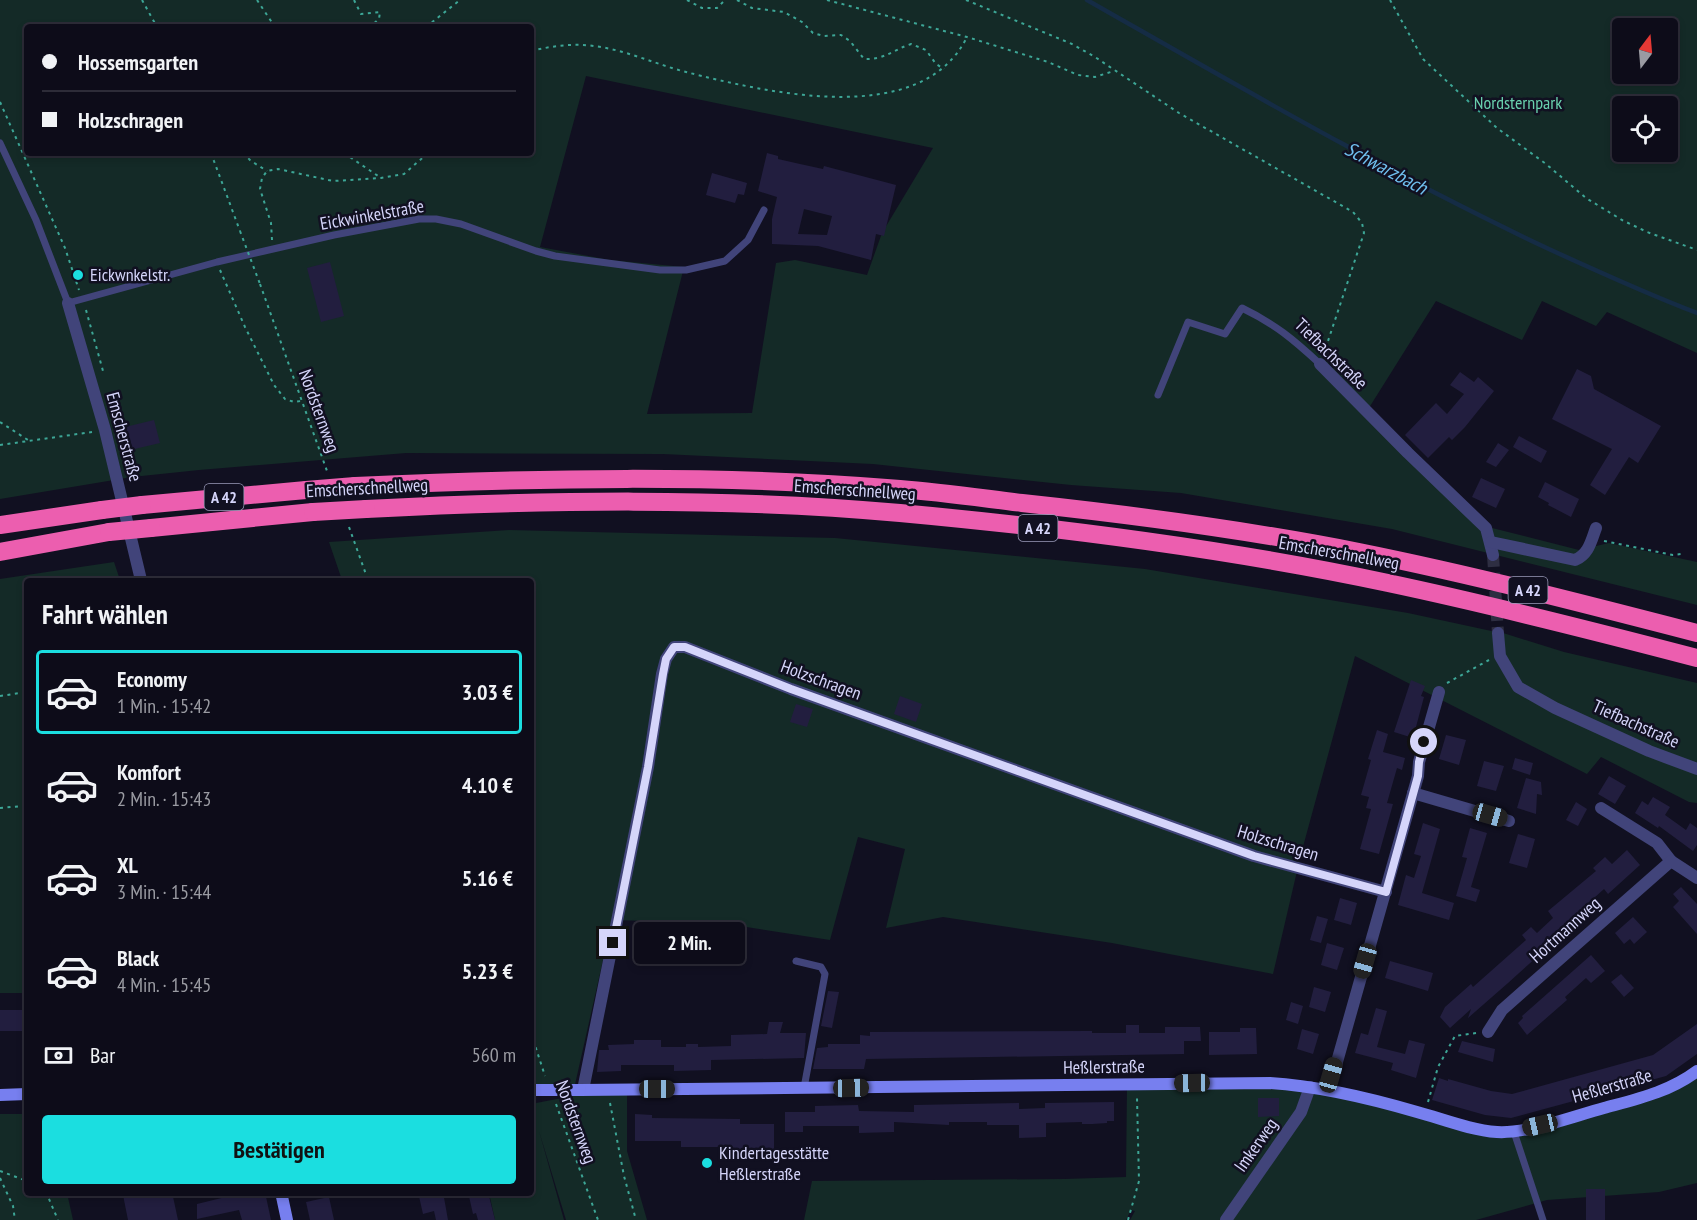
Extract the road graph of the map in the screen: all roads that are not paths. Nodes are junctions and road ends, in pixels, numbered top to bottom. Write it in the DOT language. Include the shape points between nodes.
graph roads {
  1 [pos="0,143"];
  2 [pos="764,210"];
  3 [pos="68,303"];
  4 [pos="1320,364"];
  5 [pos="1158,395"];
  6 [pos="0,525"];
  7 [pos="1594,533"];
  8 [pos="0,552"];
  9 [pos="141,578"];
  10 [pos="1498,633"];
  11 [pos="1697,633"];
  12 [pos="1697,658"];
  13 [pos="1439,692"];
  14 [pos="1697,769"];
  15 [pos="1413,793"];
  16 [pos="1601,808"];
  17 [pos="1509,821"];
  18 [pos="1671,861"];
  19 [pos="1697,878"];
  20 [pos="1386,892"];
  21 [pos="796,961"];
  22 [pos="1488,1032"];
  23 [pos="1697,1071"];
  24 [pos="1310,1087"];
  25 [pos="804,1088"];
  26 [pos="534,1090"];
  27 [pos="581,1090"];
  28 [pos="1329,1090"];
  29 [pos="24,1094"];
  30 [pos="0,1095"];
  31 [pos="1514,1132"];
  32 [pos="282,1196"];
  33 [pos="287,1220"];
  34 [pos="1226,1220"];
  35 [pos="1543,1220"];
  1 -- 3 [label="lane" via="36,220"];
  2 -- 3 [label="lane, Eickwinkelstraße" via="748,240 725,261 686,270 555,256 435,219 403,221 217,262"];
  3 -- 9 [label="street, Emscherstraße" via="105,430"];
  4 -- 5 [label="lane, Tiefbachstraße" via="1290,336 1242,308 1225,334 1188,322"];
  4 -- 7 [label="street, Tiefbachstraße" via="1486,528 1492,548 1575,560 1583,557"];
  6 -- 11 [label="highway, Emscherschnellweg / A 42, bridge" via="142,505 306,490 513,479 770,482 912,490 1110,512 1357,552 1502,583"];
  8 -- 12 [label="highway, Emscherschnellweg / A 42, bridge" via="109,532 366,508 514,502 770,505 898,513 1095,534 1249,558 1385,582 1515,611"];
  10 -- 14 [label="street, Tiefbachstraße" via="1500,656 1518,687 1649,751"];
  13 -- 15 [label="street"];
  15 -- 17 [label="street"];
  15 -- 20 [label="street"];
  16 -- 18 [label="street" via="1657,843"];
  18 -- 19 [label="street"];
  18 -- 22 [label="street, Hortmannweg" via="1502,1010"];
  20 -- 27 [label="street, Holzschragen" via="1254,856 685,647 674,647 666,659 644,789"];
  20 -- 28 [label="street"];
  21 -- 25 [label="lane" via="821,967 825,974"];
  23 -- 31 [label="street, Heßlerstraße" via="1655,1094"];
  24 -- 25 [label="street, Heßlerstraße" via="1270,1083"];
  24 -- 28 [label="street, Heßlerstraße"];
  24 -- 34 [label="street, Imkerweg" via="1301,1112"];
  25 -- 27 [label="street, Heßlerstraße"];
  26 -- 27 [label="street, Heßlerstraße, bridge"];
  28 -- 31 [label="street, Heßlerstraße" via="1476,1129"];
  29 -- 30 [label="street"];
  31 -- 35 [label="lane"];
  32 -- 33 [label="street"];
}
